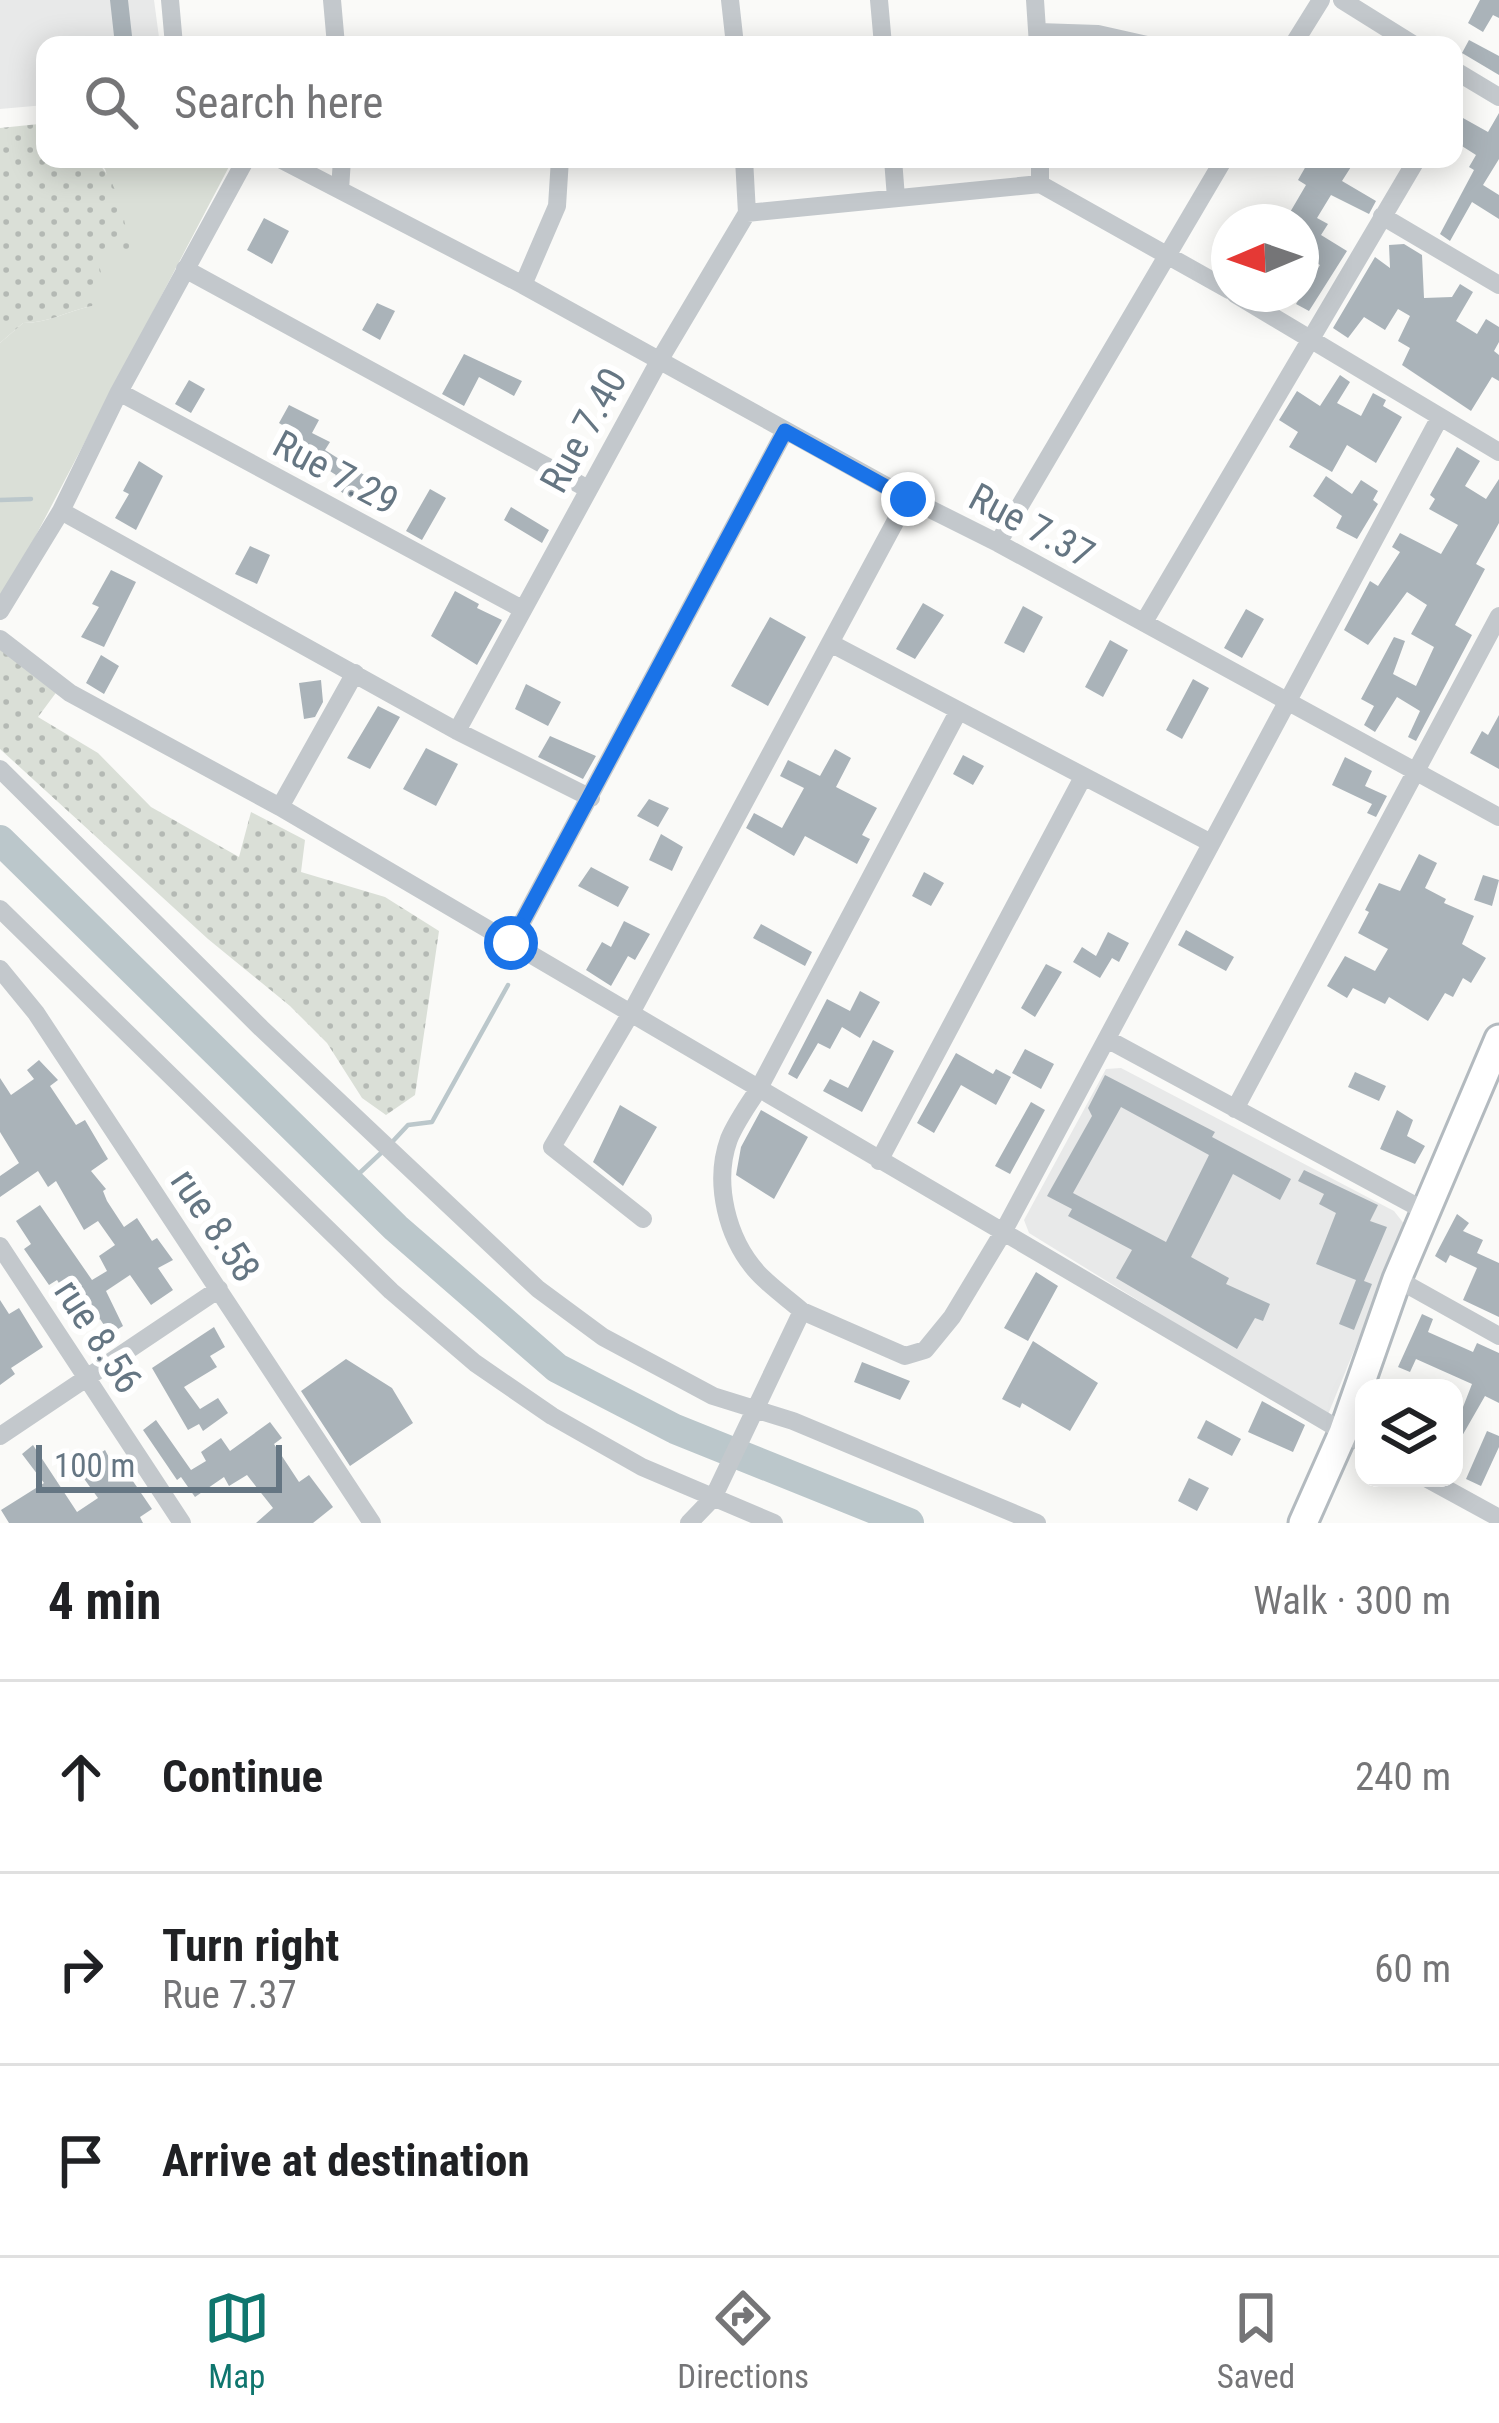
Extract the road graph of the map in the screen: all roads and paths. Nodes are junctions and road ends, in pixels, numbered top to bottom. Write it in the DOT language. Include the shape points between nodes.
graph roads {
  1 [pos="170,0"];
  2 [pos="332,0"];
  3 [pos="730,0"];
  4 [pos="879,0"];
  5 [pos="1035,0"];
  6 [pos="1321,0"];
  7 [pos="1342,0"];
  8 [pos="173,36"];
  9 [pos="336,36"];
  10 [pos="734,36"];
  11 [pos="882,36"];
  12 [pos="1038,36"];
  13 [pos="1074,36"];
  14 [pos="1107,36"];
  15 [pos="1299,36"];
  16 [pos="1400,36"];
  17 [pos="1463,76"];
  18 [pos="1499,97"];
  19 [pos="241,168"];
  20 [pos="297,168"];
  21 [pos="341,168"];
  22 [pos="559,168"];
  23 [pos="745,168"];
  24 [pos="894,168"];
  25 [pos="1040,168"];
  26 [pos="1218,168"];
  27 [pos="1411,168"];
  28 [pos="1040,184"];
  29 [pos="340,190"];
  30 [pos="896,198"];
  31 [pos="748,213"];
  32 [pos="1382,216"];
  33 [pos="1166,253"];
  34 [pos="185,269"];
  35 [pos="1211,280"];
  36 [pos="523,285"];
  37 [pos="1499,285"];
  38 [pos="1265,312"];
  39 [pos="1308,338"];
  40 [pos="659,361"];
  41 [pos="119,392"];
  42 [pos="1440,417"];
  43 [pos="785,431"];
  44 [pos="1499,452"];
  45 [pos="587,489"];
  46 [pos="908,499"];
  47 [pos="62,512"];
  48 [pos="998,543"];
  49 [pos="522,610"];
  50 [pos="0,611"];
  51 [pos="1499,616"];
  52 [pos="1144,622"];
  53 [pos="0,639"];
  54 [pos="832,644"];
  55 [pos="356,673"];
  56 [pos="1288,700"];
  57 [pos="958,712"];
  58 [pos="458,730"];
  59 [pos="0,769"];
  60 [pos="1416,770"];
  61 [pos="1082,778"];
  62 [pos="591,798"];
  63 [pos="280,807"];
  64 [pos="1499,817"];
  65 [pos="1211,843"];
  66 [pos="0,909"];
  67 [pos="511,943"];
  68 [pos="0,968"];
  69 [pos="631,1013"];
  70 [pos="1107,1039"];
  71 [pos="1499,1040"];
  72 [pos="758,1090"];
  73 [pos="1235,1109"];
  74 [pos="879,1161"];
  75 [pos="1425,1211"];
  76 [pos="643,1219"];
  77 [pos="1002,1234"];
  78 [pos="0,1246"];
  79 [pos="1397,1279"];
  80 [pos="219,1289"];
  81 [pos="802,1311"];
  82 [pos="1499,1336"];
  83 [pos="87,1378"];
  84 [pos="753,1408"];
  85 [pos="0,1436"];
  86 [pos="1354,1439"];
  87 [pos="1442,1487"];
  88 [pos="713,1498"];
  89 [pos="1499,1518"];
  90 [pos="182,1523"];
  91 [pos="372,1523"];
  92 [pos="688,1523"];
  93 [pos="774,1523"];
  94 [pos="1037,1523"];
  95 [pos="1303,1523"];
  1 -- 8 [label="street"];
  2 -- 9 [label="street"];
  3 -- 10 [label="street"];
  4 -- 11 [label="street"];
  5 -- 12 [label="street"];
  6 -- 15 [label="street"];
  7 -- 16 [label="street"];
  13 -- 14 [label="street"];
  17 -- 18 [label="street"];
  19 -- 34 [label="street"];
  20 -- 29 [label="street, Rue 7.37"];
  21 -- 29 [label="street"];
  22 -- 36 [label="street" via="557,206"];
  23 -- 31 [label="street"];
  24 -- 30 [label="street"];
  25 -- 28 [label="street"];
  26 -- 33 [label="street"];
  27 -- 32 [label="street"];
  28 -- 30 [label="street"];
  28 -- 33 [label="street"];
  29 -- 36 [label="street, Rue 7.37"];
  30 -- 31 [label="street"];
  31 -- 40 [label="street, Rue 7.40"];
  32 -- 37 [label="street"];
  32 -- 39 [label="street"];
  33 -- 35 [label="street"];
  33 -- 48 [label="street"];
  34 -- 41 [label="street"];
  34 -- 45 [label="street"];
  36 -- 40 [label="street, Rue 7.37"];
  38 -- 39 [label="street"];
  39 -- 42 [label="street"];
  39 -- 52 [label="street"];
  40 -- 43 [label="street, Rue 7.37"];
  40 -- 45 [label="street, Rue 7.40"];
  41 -- 47 [label="street"];
  41 -- 49 [label="street, Rue 7.29"];
  42 -- 44 [label="street"];
  42 -- 56 [label="street"];
  43 -- 46 [label="street, Rue 7.37"];
  43 -- 62 [label="street"];
  45 -- 49 [label="street, Rue 7.40"];
  46 -- 48 [label="street, Rue 7.37"];
  46 -- 54 [label="street"];
  47 -- 50 [label="street"];
  47 -- 55 [label="street"];
  48 -- 52 [label="street, Rue 7.37"];
  49 -- 58 [label="street, Rue 7.40"];
  51 -- 60 [label="street"];
  52 -- 56 [label="street, Rue 7.37"];
  53 -- 63 [label="street" via="70,693"];
  54 -- 57 [label="street"];
  54 -- 69 [label="street"];
  55 -- 58 [label="street"];
  55 -- 63 [label="street"];
  56 -- 60 [label="street, Rue 7.37"];
  56 -- 65 [label="street"];
  57 -- 61 [label="street"];
  57 -- 72 [label="street"];
  58 -- 62 [label="street"];
  59 -- 84 [label="street" via="538,1289 603,1337 713,1396"];
  60 -- 64 [label="street, Rue 7.37"];
  60 -- 73 [label="street"];
  61 -- 65 [label="street"];
  61 -- 74 [label="street"];
  62 -- 67 [label="street"];
  63 -- 67 [label="street"];
  65 -- 70 [label="street"];
  66 -- 88 [label="street" via="475,1363 624,1457"];
  67 -- 69 [label="street"];
  68 -- 80 [label="street, rue 8.58"];
  69 -- 72 [label="street"];
  69 -- 76 [label="street" via="552,1147"];
  70 -- 73 [label="street"];
  70 -- 77 [label="street"];
  71 -- 75 [label="street"];
  72 -- 74 [label="street"];
  72 -- 81 [label="street" via="723,1158 730,1229 756,1272"];
  73 -- 75 [label="street"];
  74 -- 77 [label="street"];
  75 -- 79 [label="street"];
  77 -- 81 [label="street" via="926,1350 905,1357"];
  77 -- 86 [label="street"];
  78 -- 83 [label="street, rue 8.56"];
  79 -- 82 [label="street"];
  79 -- 86 [label="street"];
  80 -- 83 [label="street"];
  80 -- 91 [label="street, rue 8.58"];
  81 -- 84 [label="street"];
  83 -- 85 [label="street"];
  83 -- 90 [label="street, rue 8.56"];
  84 -- 88 [label="street"];
  84 -- 94 [label="street"];
  86 -- 95 [label="street"];
  87 -- 89 [label="street"];
  88 -- 92 [label="street"];
  88 -- 93 [label="street"];
}
